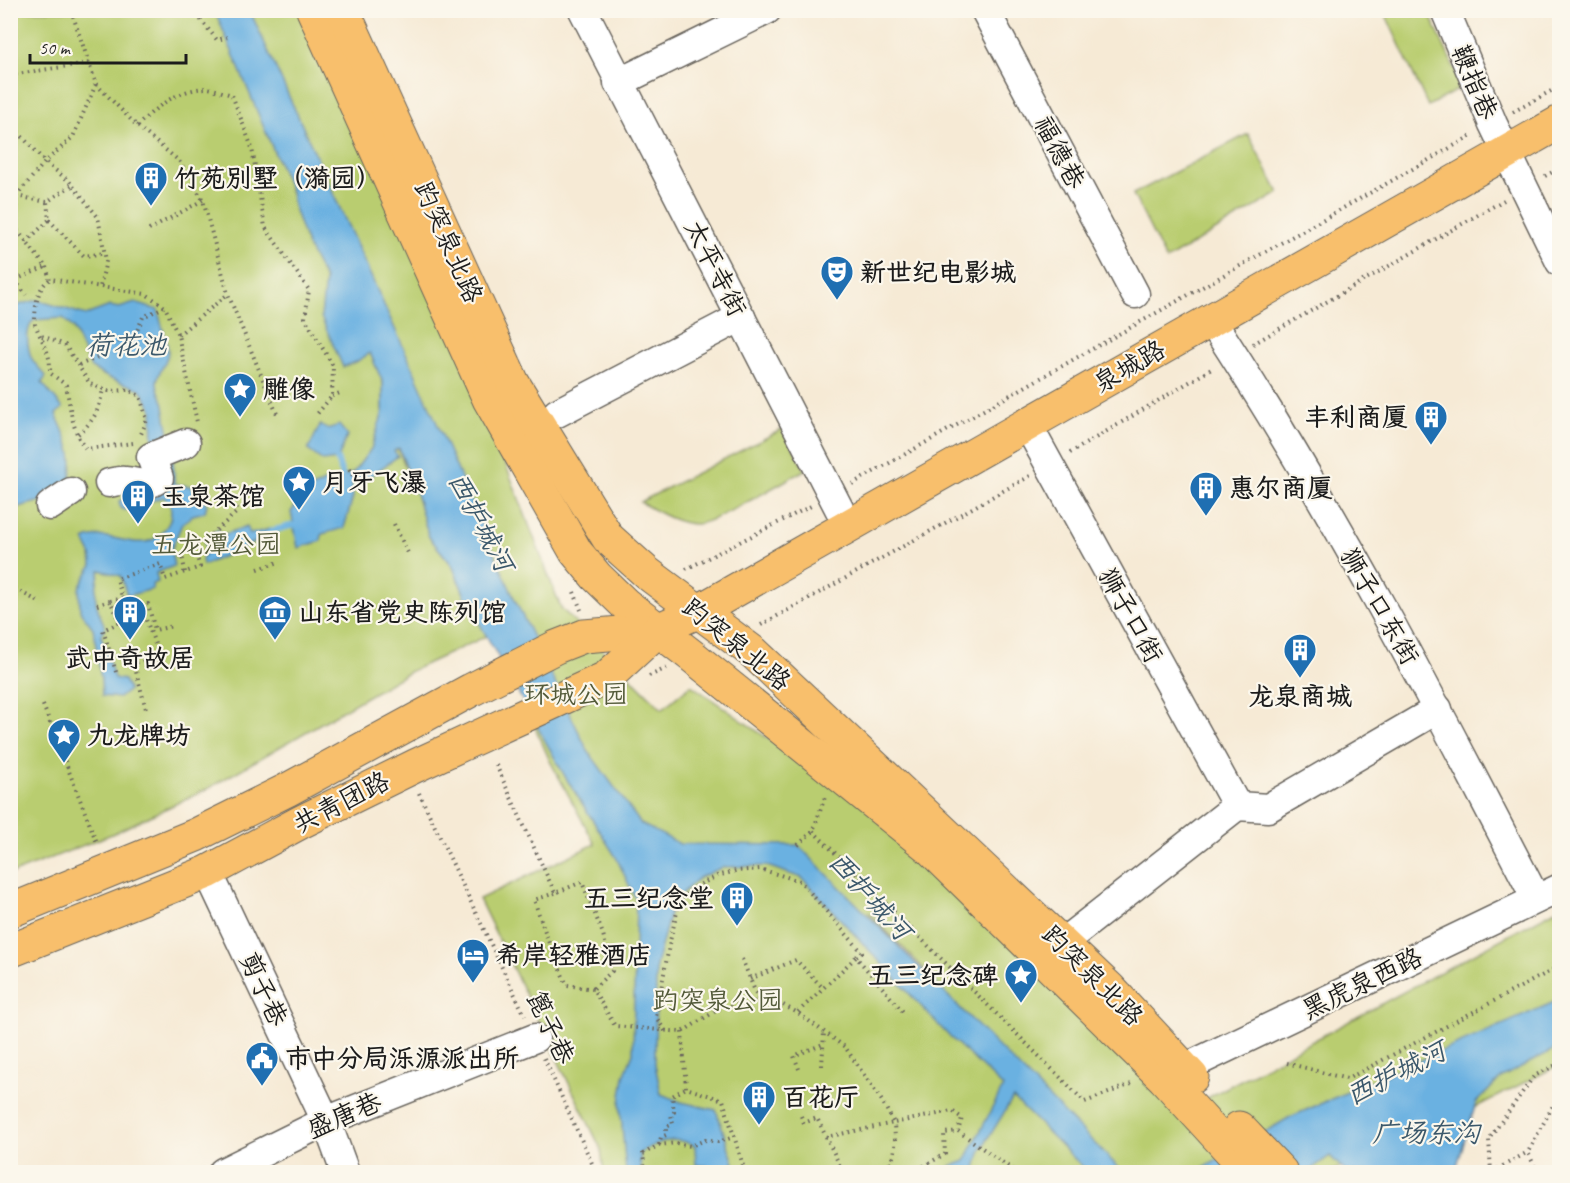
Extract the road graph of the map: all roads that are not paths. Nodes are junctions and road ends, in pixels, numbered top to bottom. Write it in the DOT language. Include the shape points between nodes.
graph roads {
  1 [pos="313,10"];
  2 [pos="343,10"];
  3 [pos="583,10"];
  4 [pos="767,10"];
  5 [pos="985,10"];
  6 [pos="1444,10"];
  7 [pos="618,82"];
  8 [pos="1560,122"];
  9 [pos="1499,138"];
  10 [pos="1560,262"];
  11 [pos="1135,294"];
  12 [pos="741,317"];
  13 [pos="1210,320"];
  14 [pos="557,413"];
  15 [pos="1027,424"];
  16 [pos="178,442"];
  17 [pos="109,483"];
  18 [pos="848,526"];
  19 [pos="699,611"];
  20 [pos="658,630"];
  21 [pos="1438,709"];
  22 [pos="1237,806"];
  23 [pos="208,872"];
  24 [pos="1548,894"];
  25 [pos="10,912"];
  26 [pos="1062,943"];
  27 [pos="10,951"];
  28 [pos="535,1038"];
  29 [pos="1162,1076"];
  30 [pos="1197,1098"];
  31 [pos="326,1121"];
  32 [pos="223,1173"];
  33 [pos="345,1173"];
  34 [pos="1250,1173"];
  35 [pos="1281,1173"];
  1 -- 20 [label="main road, 趵突泉北路" via="492,405 576,552 625,604"];
  2 -- 19 [label="main road, 趵突泉北路" via="513,383 608,538"];
  3 -- 7 [label="street, 太平寺街"];
  4 -- 7 [label="street"];
  5 -- 11 [label="street, 福德巷"];
  6 -- 9 [label="street, 鞭指巷"];
  7 -- 12 [label="street, 太平寺街"];
  8 -- 9 [label="main road, 泉城路"];
  9 -- 10 [label="street, 鞭指巷"];
  9 -- 13 [label="main road, 泉城路"];
  12 -- 14 [label="street"];
  12 -- 18 [label="street, 太平寺街"];
  13 -- 15 [label="main road, 泉城路"];
  13 -- 21 [label="street, 狮子口东街" via="1316,492"];
  15 -- 18 [label="main road, 泉城路"];
  15 -- 22 [label="street, 狮子口街"];
  16 -- 17 [label="street" via="152,457 159,478 154,483"];
  18 -- 19 [label="main road, 泉城路"];
  19 -- 20 [label="main road, 共青团路"];
  19 -- 26 [label="main road, 趵突泉北路" via="754,653"];
  20 -- 23 [label="main road, 共青团路" via="606,678 593,685 415,766"];
  20 -- 25 [label="main road, 共青团路" via="584,636 556,647 196,835"];
  20 -- 29 [label="main road, 趵突泉北路" via="930,849"];
  21 -- 22 [label="street" via="1268,808"];
  21 -- 24 [label="street, 狮子口东街"];
  22 -- 26 [label="street"];
  23 -- 27 [label="main road, 共青团路"];
  23 -- 31 [label="street, 剪子巷"];
  24 -- 29 [label="street, 黑虎泉西路"];
  26 -- 29 [label="main road, 趵突泉北路" via="1109,988"];
  28 -- 31 [label="street, 盛唐巷"];
  29 -- 30 [label="main road"];
  30 -- 34 [label="main road"];
  30 -- 35 [label="main road"];
  31 -- 32 [label="street, 盛唐巷"];
  31 -- 33 [label="street, 剪子巷"];
}
